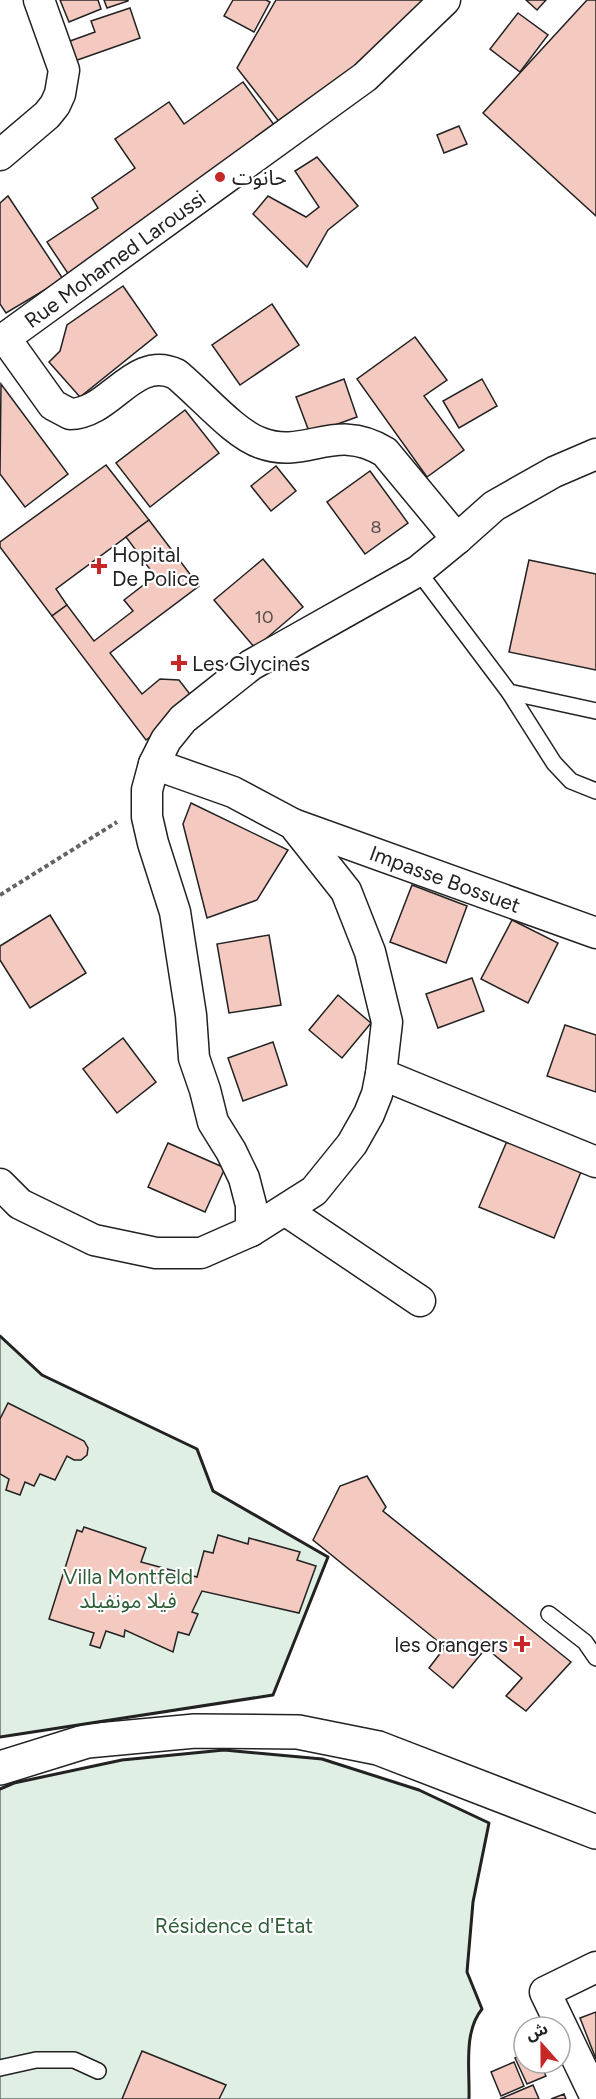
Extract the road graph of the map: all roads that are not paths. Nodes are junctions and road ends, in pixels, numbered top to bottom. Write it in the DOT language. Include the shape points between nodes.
graph roads {
  1 [pos="39,0"];
  2 [pos="445,0"];
  3 [pos="0,155"];
  4 [pos="2,340"];
  5 [pos="596,454"];
  6 [pos="458,539"];
  7 [pos="418,571"];
  8 [pos="509,692"];
  9 [pos="596,711"];
  10 [pos="154,764"];
  11 [pos="596,791"];
  12 [pos="293,824"];
  13 [pos="596,933"];
  14 [pos="381,1074"];
  15 [pos="596,1162"];
  16 [pos="0,1184"];
  17 [pos="285,1210"];
  18 [pos="250,1231"];
  19 [pos="420,1301"];
  20 [pos="549,1614"];
  21 [pos="596,1658"];
  22 [pos="0,1768"];
  23 [pos="596,1832"];
  24 [pos="596,1967"];
  25 [pos="0,2068"];
  26 [pos="98,2071"];
  27 [pos="596,2098"];
  1 -- 3 [label="street" via="64,70 60,94 47,115"];
  2 -- 4 [label="street, Rue Mohamed Laroussi" via="365,77"];
  4 -- 6 [label="street, Rue Mohamed Laroussi" via="53,405 69,414 88,410 147,371 162,369 176,374 248,438 263,444 296,447 345,438 373,445 385,452"];
  5 -- 6 [label="street" via="554,472 494,506"];
  6 -- 7 [label="street"];
  7 -- 8 [label="lane"];
  7 -- 10 [label="street" via="251,665 183,719"];
  8 -- 9 [label="lane"];
  8 -- 11 [label="lane" via="554,763 571,780"];
  10 -- 12 [label="street, Impasse Bossuet" via="232,792"];
  10 -- 18 [label="street" via="147,790 147,817 175,912 194,1058 213,1122 244,1178 251,1205"];
  12 -- 13 [label="street, Impasse Bossuet"];
  12 -- 14 [label="street" via="346,891 370,952 387,1022"];
  14 -- 15 [label="street"];
  14 -- 17 [label="street" via="369,1114 352,1144 314,1191"];
  16 -- 18 [label="street" via="20,1204 94,1240 156,1253 201,1253"];
  17 -- 18 [label="street"];
  17 -- 19 [label="street"];
  20 -- 21 [label="lane" via="585,1642"];
  22 -- 23 [label="main road" via="87,1741 195,1731 298,1732 378,1748"];
  24 -- 27 [label="street" via="545,1992"];
  25 -- 26 [label="lane" via="36,2060 74,2060"];
}
